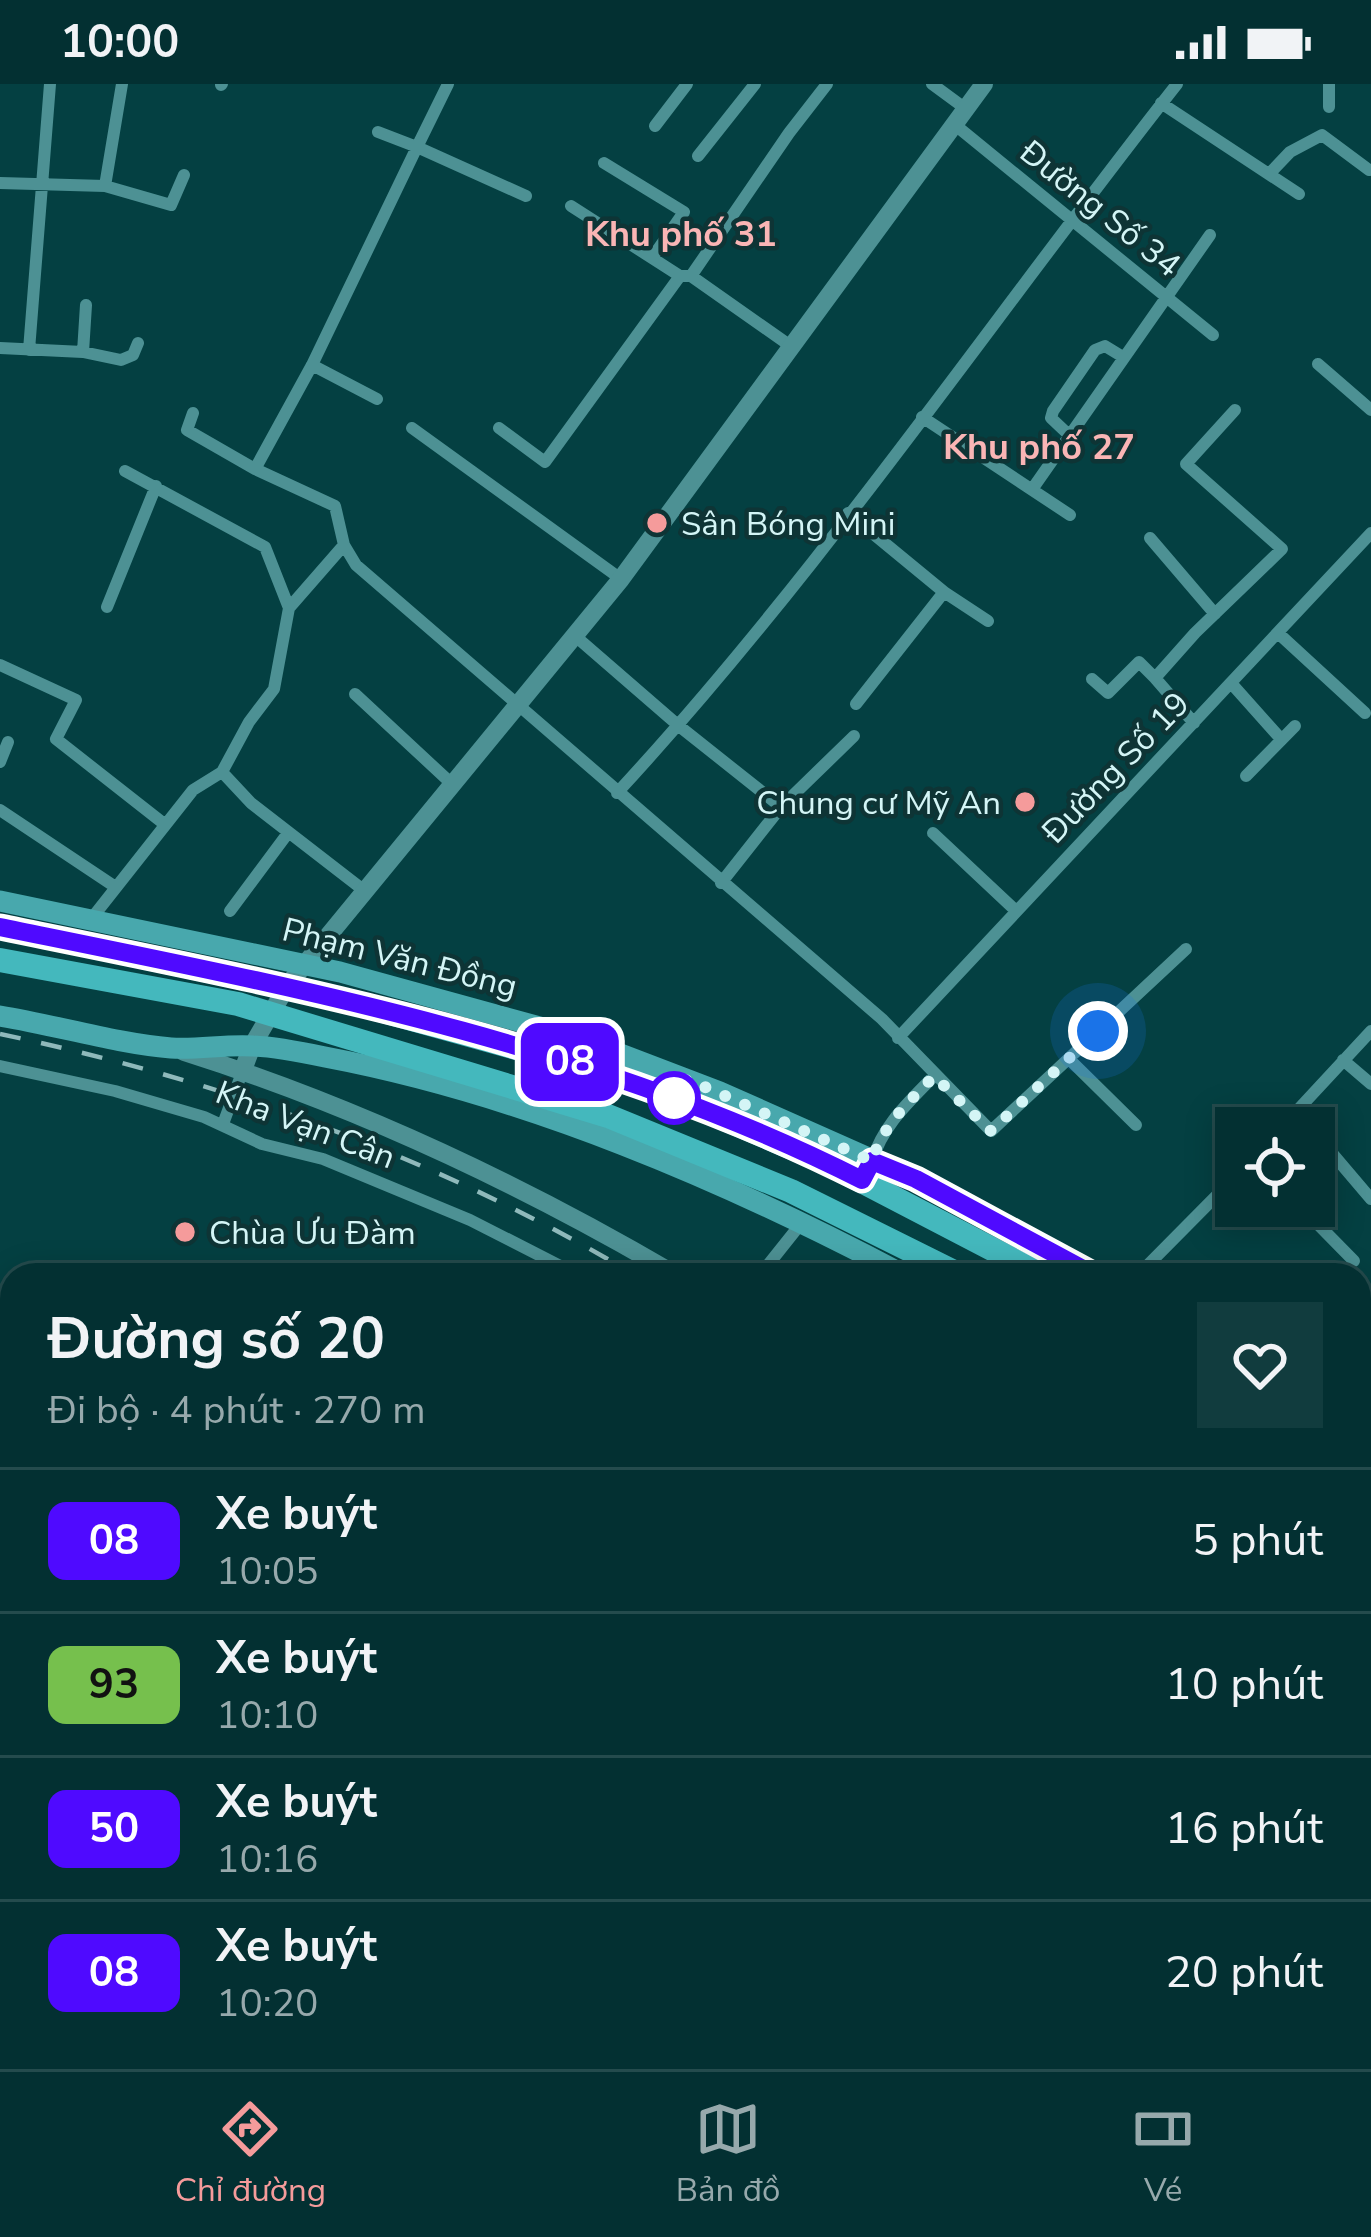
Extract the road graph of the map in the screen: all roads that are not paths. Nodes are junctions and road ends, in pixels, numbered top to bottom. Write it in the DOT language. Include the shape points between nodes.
graph roads {
  1 [pos="50,84"];
  2 [pos="122,84"];
  3 [pos="448,84"];
  4 [pos="688,84"];
  5 [pos="755,84"];
  6 [pos="827,84"];
  7 [pos="932,84"];
  8 [pos="984,84"];
  9 [pos="1177,84"];
  10 [pos="1329,84"];
  11 [pos="1161,103"];
  12 [pos="1329,107"];
  13 [pos="960,116"];
  14 [pos="655,126"];
  15 [pos="378,132"];
  16 [pos="417,147"];
  17 [pos="698,156"];
  18 [pos="604,163"];
  19 [pos="1369,170"];
  20 [pos="184,175"];
  21 [pos="1269,175"];
  22 [pos="0,183"];
  23 [pos="43,184"];
  24 [pos="105,186"];
  25 [pos="1299,194"];
  26 [pos="526,196"];
  27 [pos="571,206"];
  28 [pos="1070,219"];
  29 [pos="1210,235"];
  30 [pos="652,258"];
  31 [pos="686,276"];
  32 [pos="1165,294"];
  33 [pos="86,305"];
  34 [pos="1213,335"];
  35 [pos="138,343"];
  36 [pos="792,347"];
  37 [pos="0,348"];
  38 [pos="29,350"];
  39 [pos="83,352"];
  40 [pos="1123,356"];
  41 [pos="1318,364"];
  42 [pos="312,365"];
  43 [pos="377,399"];
  44 [pos="1235,410"];
  45 [pos="1371,410"];
  46 [pos="193,413"];
  47 [pos="922,417"];
  48 [pos="412,428"];
  49 [pos="499,428"];
  50 [pos="1070,435"];
  51 [pos="255,469"];
  52 [pos="125,471"];
  53 [pos="156,486"];
  54 [pos="1033,488"];
  55 [pos="848,513"];
  56 [pos="1070,515"];
  57 [pos="1371,533"];
  58 [pos="1150,538"];
  59 [pos="344,545"];
  60 [pos="621,580"];
  61 [pos="944,592"];
  62 [pos="107,607"];
  63 [pos="289,608"];
  64 [pos="1215,614"];
  65 [pos="988,621"];
  66 [pos="1278,633"];
  67 [pos="574,635"];
  68 [pos="0,665"];
  69 [pos="1155,678"];
  70 [pos="1092,679"];
  71 [pos="1231,683"];
  72 [pos="355,694"];
  73 [pos="517,704"];
  74 [pos="856,704"];
  75 [pos="1365,713"];
  76 [pos="1194,723"];
  77 [pos="679,726"];
  78 [pos="1295,726"];
  79 [pos="854,736"];
  80 [pos="1281,739"];
  81 [pos="8,742"];
  82 [pos="0,762"];
  83 [pos="222,772"];
  84 [pos="1246,776"];
  85 [pos="452,784"];
  86 [pos="617,794"];
  87 [pos="782,807"];
  88 [pos="0,810"];
  89 [pos="163,824"];
  90 [pos="933,832"];
  91 [pos="288,833"];
  92 [pos="721,883"];
  93 [pos="114,886"];
  94 [pos="366,892"];
  95 [pos="0,901"];
  96 [pos="1016,910"];
  97 [pos="230,911"];
  98 [pos="92,918"];
  99 [pos="0,927"];
  100 [pos="1186,950"];
  101 [pos="0,960"];
  102 [pos="305,964"];
  103 [pos="287,986"];
  104 [pos="270,1012"];
  105 [pos="0,1016"];
  106 [pos="481,1023"];
  107 [pos="1371,1031"];
  108 [pos="898,1038"];
  109 [pos="252,1046"];
  110 [pos="171,1048"];
  111 [pos="1069,1059"];
  112 [pos="1343,1060"];
  113 [pos="0,1066"];
  114 [pos="242,1070"];
  115 [pos="934,1076"];
  116 [pos="1371,1084"];
  117 [pos="1300,1107"];
  118 [pos="223,1124"];
  119 [pos="1136,1125"];
  120 [pos="1335,1157"];
  121 [pos="867,1171"];
  122 [pos="1371,1176"];
  123 [pos="1359,1186"];
  124 [pos="1215,1197"];
  125 [pos="1371,1199"];
  126 [pos="803,1221"];
  127 [pos="1321,1227"];
  128 [pos="1354,1261"];
  129 [pos="554,1263"];
  130 [pos="654,1263"];
  131 [pos="770,1263"];
  132 [pos="882,1263"];
  133 [pos="937,1263"];
  134 [pos="1022,1263"];
  135 [pos="1072,1263"];
  136 [pos="1149,1263"];
  1 -- 23 [label="street"];
  2 -- 24 [label="street"];
  3 -- 16 [label="street"];
  4 -- 14 [label="street"];
  5 -- 17 [label="street"];
  6 -- 31 [label="street"];
  7 -- 13 [label="street, Đường Số 34"];
  8 -- 13 [label="street"];
  9 -- 11 [label="street"];
  10 -- 12 [label="street"];
  11 -- 21 [label="street"];
  11 -- 28 [label="street"];
  13 -- 28 [label="street, Đường Số 34"];
  13 -- 36 [label="street"];
  15 -- 16 [label="street"];
  16 -- 26 [label="street"];
  16 -- 42 [label="street"];
  18 -- 30 [label="street" via="684,212"];
  19 -- 21 [label="street" via="1322,135"];
  20 -- 24 [label="street" via="171,205"];
  21 -- 25 [label="street"];
  22 -- 23 [label="street"];
  23 -- 24 [label="street"];
  23 -- 38 [label="street"];
  27 -- 30 [label="street"];
  28 -- 32 [label="street, Đường Số 34"];
  28 -- 47 [label="street"];
  29 -- 32 [label="street"];
  30 -- 31 [label="street"];
  31 -- 36 [label="street"];
  31 -- 49 [label="street" via="545,462"];
  32 -- 34 [label="street, Đường Số 34"];
  32 -- 40 [label="street"];
  33 -- 39 [label="street"];
  35 -- 39 [label="street" via="121,360"];
  36 -- 60 [label="street"];
  37 -- 38 [label="street"];
  38 -- 39 [label="street"];
  40 -- 50 [label="street"];
  40 -- 50 [label="street" via="1105,346 1095,350 1053,411"];
  41 -- 45 [label="street"];
  42 -- 43 [label="street"];
  42 -- 51 [label="street"];
  44 -- 64 [label="street" via="1186,464 1282,549"];
  46 -- 51 [label="street" via="187,430"];
  47 -- 54 [label="street"];
  47 -- 55 [label="street"];
  48 -- 60 [label="street"];
  50 -- 54 [label="street"];
  51 -- 59 [label="street" via="335,506"];
  52 -- 53 [label="street"];
  53 -- 62 [label="street"];
  53 -- 63 [label="street" via="265,547"];
  54 -- 56 [label="street"];
  55 -- 61 [label="street"];
  55 -- 77 [label="street"];
  57 -- 66 [label="street, Đường Số 19"];
  58 -- 64 [label="street"];
  59 -- 63 [label="street"];
  59 -- 73 [label="street" via="356,565"];
  60 -- 67 [label="street"];
  61 -- 65 [label="street"];
  61 -- 74 [label="street"];
  63 -- 83 [label="street" via="274,688"];
  64 -- 69 [label="street"];
  66 -- 71 [label="street, Đường Số 19"];
  66 -- 75 [label="street"];
  67 -- 73 [label="street"];
  67 -- 77 [label="street"];
  68 -- 89 [label="street" via="76,700 56,739"];
  69 -- 70 [label="street" via="1139,662 1108,693"];
  69 -- 76 [label="street"];
  71 -- 76 [label="street, Đường Số 19"];
  71 -- 80 [label="street"];
  72 -- 85 [label="street"];
  73 -- 85 [label="street"];
  73 -- 86 [label="street"];
  76 -- 96 [label="street, Đường Số 19"];
  77 -- 86 [label="street"];
  77 -- 87 [label="street"];
  78 -- 80 [label="street"];
  79 -- 87 [label="street"];
  80 -- 84 [label="street"];
  81 -- 82 [label="street"];
  83 -- 89 [label="street"];
  83 -- 91 [label="street"];
  85 -- 94 [label="street"];
  86 -- 92 [label="street"];
  87 -- 92 [label="street"];
  88 -- 93 [label="street"];
  89 -- 93 [label="street"];
  90 -- 96 [label="street"];
  91 -- 94 [label="street"];
  91 -- 97 [label="street"];
  92 -- 108 [label="street"];
  93 -- 98 [label="street"];
  94 -- 102 [label="street"];
  95 -- 98 [label="main road, Phạm Văn Đồng"];
  96 -- 108 [label="street, Đường Số 19"];
  98 -- 102 [label="main road, Phạm Văn Đồng"];
  99 -- 103 [label="highway, Phạm Văn Đồng"];
  100 -- 111 [label="street"];
  101 -- 104 [label="highway"];
  102 -- 103 [label="street"];
  102 -- 106 [label="main road, Phạm Văn Đồng"];
  103 -- 104 [label="street"];
  103 -- 106 [label="highway, Phạm Văn Đồng"];
  104 -- 109 [label="street"];
  104 -- 133 [label="highway" via="656,1133"];
  105 -- 110 [label="main road"];
  106 -- 121 [label="highway, Phạm Văn Đồng"];
  107 -- 112 [label="street"];
  108 -- 115 [label="street"];
  109 -- 110 [label="main road"];
  109 -- 114 [label="street"];
  109 -- 126 [label="main road" via="355,1063 481,1098"];
  110 -- 114 [label="street, Kha Vạn Cân"];
  111 -- 115 [label="street" via="991,1131"];
  111 -- 119 [label="street"];
  112 -- 116 [label="street"];
  112 -- 117 [label="street"];
  113 -- 118 [label="street, Kha Vạn Cân"];
  114 -- 118 [label="street"];
  114 -- 130 [label="street, Kha Vạn Cân" via="448,1152"];
  115 -- 121 [label="street" via="878,1140"];
  118 -- 129 [label="street, Kha Vạn Cân" via="470,1220"];
  120 -- 123 [label="street"];
  121 -- 134 [label="highway, Phạm Văn Đồng"];
  121 -- 135 [label="main road, Phạm Văn Đồng" via="916,1179"];
  122 -- 123 [label="street"];
  123 -- 125 [label="street"];
  124 -- 136 [label="street"];
  126 -- 131 [label="street"];
  126 -- 132 [label="main road"];
  127 -- 128 [label="street"];
}
